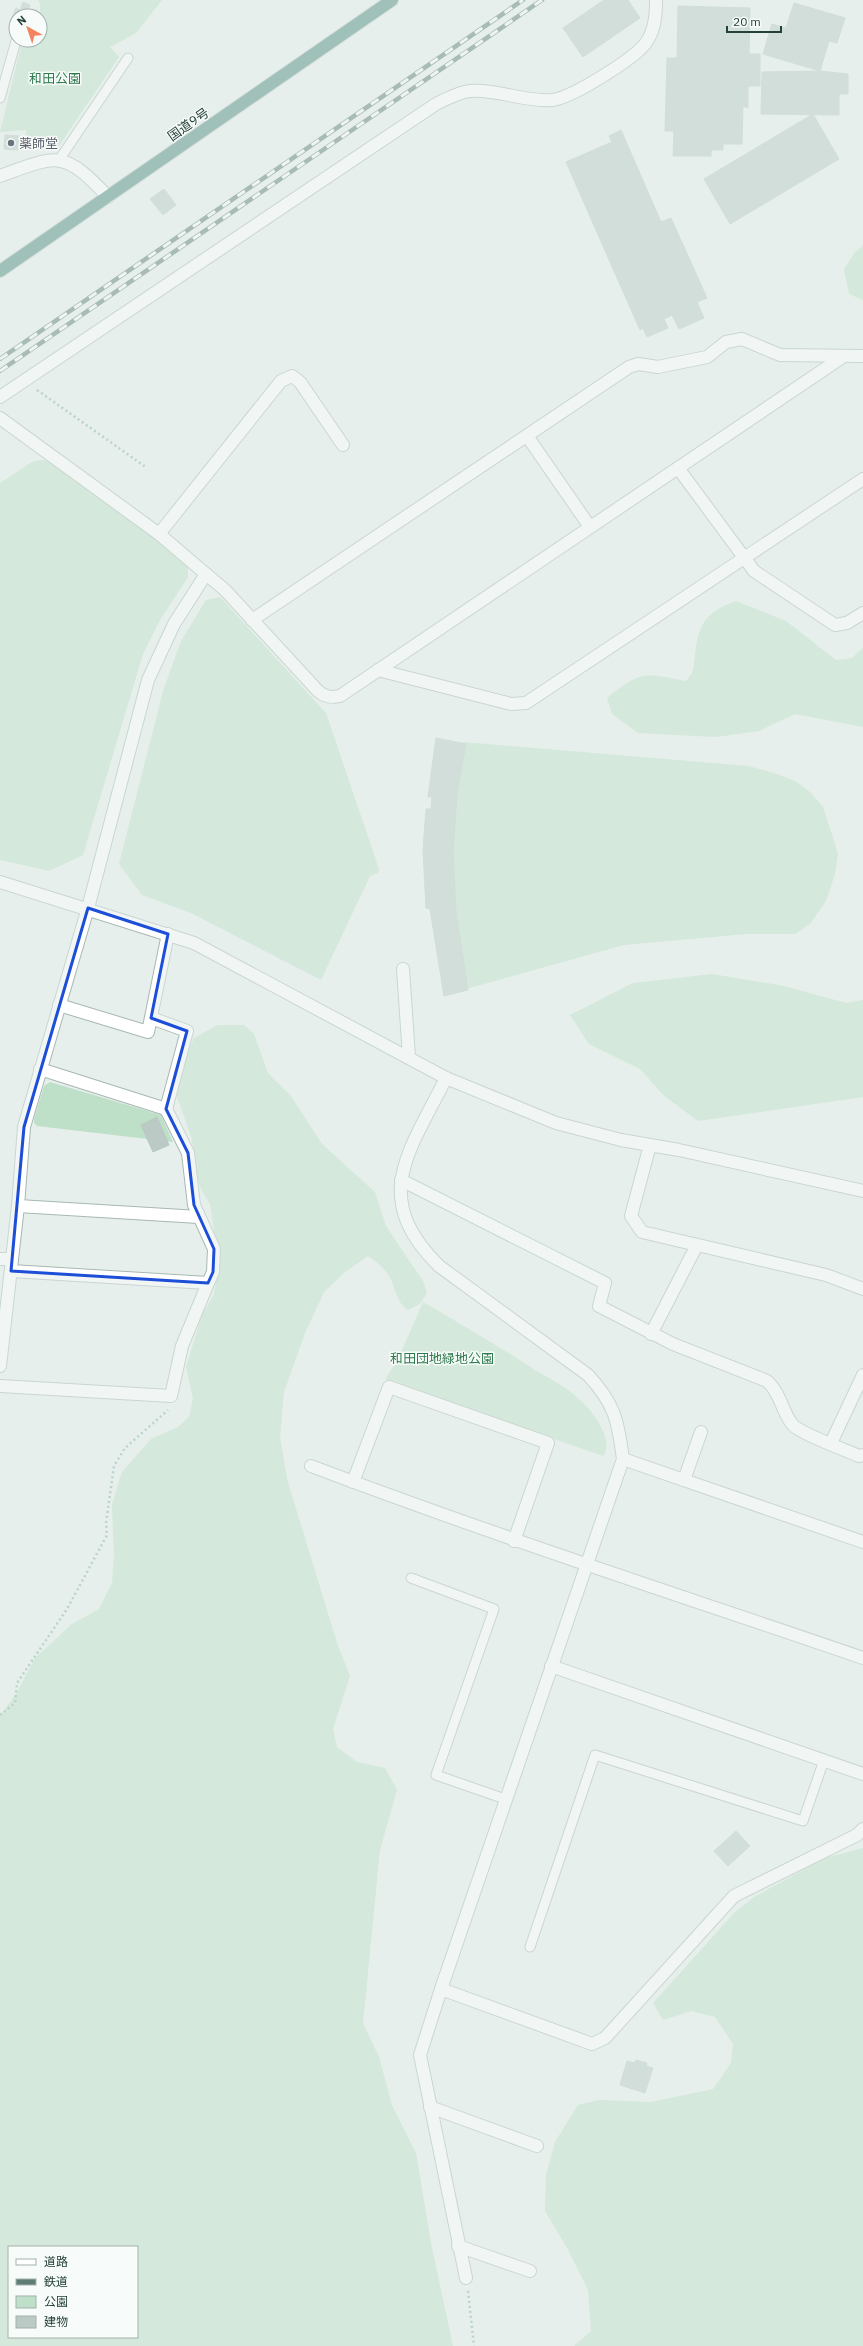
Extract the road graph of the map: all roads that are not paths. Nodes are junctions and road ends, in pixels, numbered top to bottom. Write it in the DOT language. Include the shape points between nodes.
graph roads {
  1 [pos="392,0"];
  2 [pos="656,0"];
  3 [pos="14,48"];
  4 [pos="128,58"];
  5 [pos="0,98"];
  6 [pos="59,160"];
  7 [pos="0,176"];
  8 [pos="108,197"];
  9 [pos="0,270"];
  10 [pos="844,356"];
  11 [pos="863,356"];
  12 [pos="0,397"];
  13 [pos="0,418"];
  14 [pos="527,436"];
  15 [pos="343,445"];
  16 [pos="678,468"];
  17 [pos="863,479"];
  18 [pos="590,527"];
  19 [pos="160,534"];
  20 [pos="744,557"];
  21 [pos="206,574"];
  22 [pos="863,613"];
  23 [pos="252,620"];
  24 [pos="378,670"];
  25 [pos="0,882"];
  26 [pos="88,908"];
  27 [pos="168,934"];
  28 [pos="403,969"];
  29 [pos="59,1005"];
  30 [pos="151,1018"];
  31 [pos="409,1057"];
  32 [pos="40,1069"];
  33 [pos="446,1078"];
  34 [pos="166,1109"];
  35 [pos="650,1145"];
  36 [pos="401,1180"];
  37 [pos="863,1191"];
  38 [pos="18,1206"];
  39 [pos="199,1217"];
  40 [pos="697,1245"];
  41 [pos="0,1259"];
  42 [pos="12,1259"];
  43 [pos="11,1271"];
  44 [pos="208,1284"];
  45 [pos="863,1289"];
  46 [pos="652,1334"];
  47 [pos="0,1366"];
  48 [pos="863,1375"];
  49 [pos="0,1386"];
  50 [pos="701,1432"];
  51 [pos="831,1443"];
  52 [pos="863,1455"];
  53 [pos="623,1459"];
  54 [pos="311,1466"];
  55 [pos="684,1480"];
  56 [pos="353,1482"];
  57 [pos="514,1541"];
  58 [pos="863,1542"];
  59 [pos="588,1564"];
  60 [pos="411,1578"];
  61 [pos="863,1658"];
  62 [pos="551,1666"];
  63 [pos="824,1760"];
  64 [pos="863,1774"];
  65 [pos="505,1799"];
  66 [pos="863,1829"];
  67 [pos="530,1947"];
  68 [pos="441,1990"];
  69 [pos="430,2107"];
  70 [pos="537,2146"];
  71 [pos="458,2246"];
  72 [pos="530,2271"];
  73 [pos="466,2278"];
  1 -- 8 [label="highway, 国道9号"];
  2 -- 12 [label="street" via="656,20 645,44 580,90 567,97 538,100 469,91 436,104"];
  3 -- 5 [label="lane"];
  4 -- 6 [label="lane"];
  6 -- 7 [label="street" via="44,160"];
  6 -- 8 [label="street" via="80,169"];
  8 -- 9 [label="highway, 国道9号"];
  10 -- 11 [label="street"];
  10 -- 14 [label="street" via="780,355 742,339 733,339 707,357 658,367 638,364 629,367"];
  10 -- 16 [label="street"];
  13 -- 19 [label="street"];
  14 -- 18 [label="street"];
  14 -- 23 [label="street"];
  15 -- 19 [label="street" via="300,382 292,376 287,377 281,381"];
  16 -- 18 [label="street"];
  16 -- 20 [label="street"];
  17 -- 20 [label="street"];
  18 -- 24 [label="street"];
  19 -- 21 [label="street"];
  20 -- 22 [label="street" via="754,571 830,622 840,625"];
  20 -- 24 [label="street" via="526,703 511,704"];
  21 -- 23 [label="street" via="225,590"];
  21 -- 26 [label="street" via="174,624 148,680"];
  23 -- 24 [label="street" via="322,695 340,696"];
  25 -- 26 [label="street"];
  26 -- 27 [label="street"];
  26 -- 29 [label="street"];
  27 -- 30 [label="street"];
  27 -- 31 [label="street" via="194,943 228,960"];
  28 -- 31 [label="street"];
  29 -- 30 [label="street" via="148,1032"];
  29 -- 32 [label="street"];
  30 -- 34 [label="street" via="187,1031"];
  31 -- 33 [label="street"];
  32 -- 34 [label="street"];
  32 -- 38 [label="street" via="24,1127"];
  33 -- 35 [label="street" via="556,1122"];
  33 -- 36 [label="street" via="407,1157"];
  34 -- 39 [label="street" via="188,1153 194,1205"];
  35 -- 37 [label="street"];
  35 -- 40 [label="street" via="631,1216 642,1232"];
  36 -- 46 [label="street" via="605,1283 599,1306"];
  36 -- 53 [label="street" via="400,1198 404,1219 424,1251 460,1282 588,1375 609,1401 615,1415"];
  38 -- 39 [label="street"];
  38 -- 42 [label="street"];
  39 -- 44 [label="street" via="214,1249"];
  40 -- 45 [label="street" via="826,1275"];
  40 -- 46 [label="street"];
  41 -- 42 [label="street"];
  42 -- 43 [label="street"];
  43 -- 44 [label="street"];
  43 -- 47 [label="street"];
  44 -- 49 [label="street" via="182,1346 171,1396"];
  46 -- 51 [label="street" via="767,1381 773,1386 793,1426 801,1432"];
  48 -- 51 [label="street"];
  50 -- 55 [label="street"];
  51 -- 52 [label="street" via="859,1456"];
  53 -- 55 [label="street"];
  53 -- 59 [label="street"];
  54 -- 56 [label="street"];
  55 -- 58 [label="street"];
  56 -- 57 [label="street"];
  56 -- 57 [label="street" via="389,1387 548,1443"];
  57 -- 59 [label="street"];
  59 -- 61 [label="street"];
  59 -- 62 [label="street"];
  60 -- 65 [label="lane" via="494,1609 436,1775"];
  62 -- 63 [label="street"];
  62 -- 65 [label="street"];
  63 -- 64 [label="street"];
  63 -- 67 [label="lane" via="803,1821 595,1755"];
  65 -- 68 [label="street"];
  66 -- 68 [label="street" via="857,1835 734,1896 605,2038 592,2044"];
  68 -- 69 [label="street" via="420,2055"];
  69 -- 70 [label="street"];
  69 -- 71 [label="street"];
  71 -- 72 [label="street"];
  71 -- 73 [label="street"];
}
